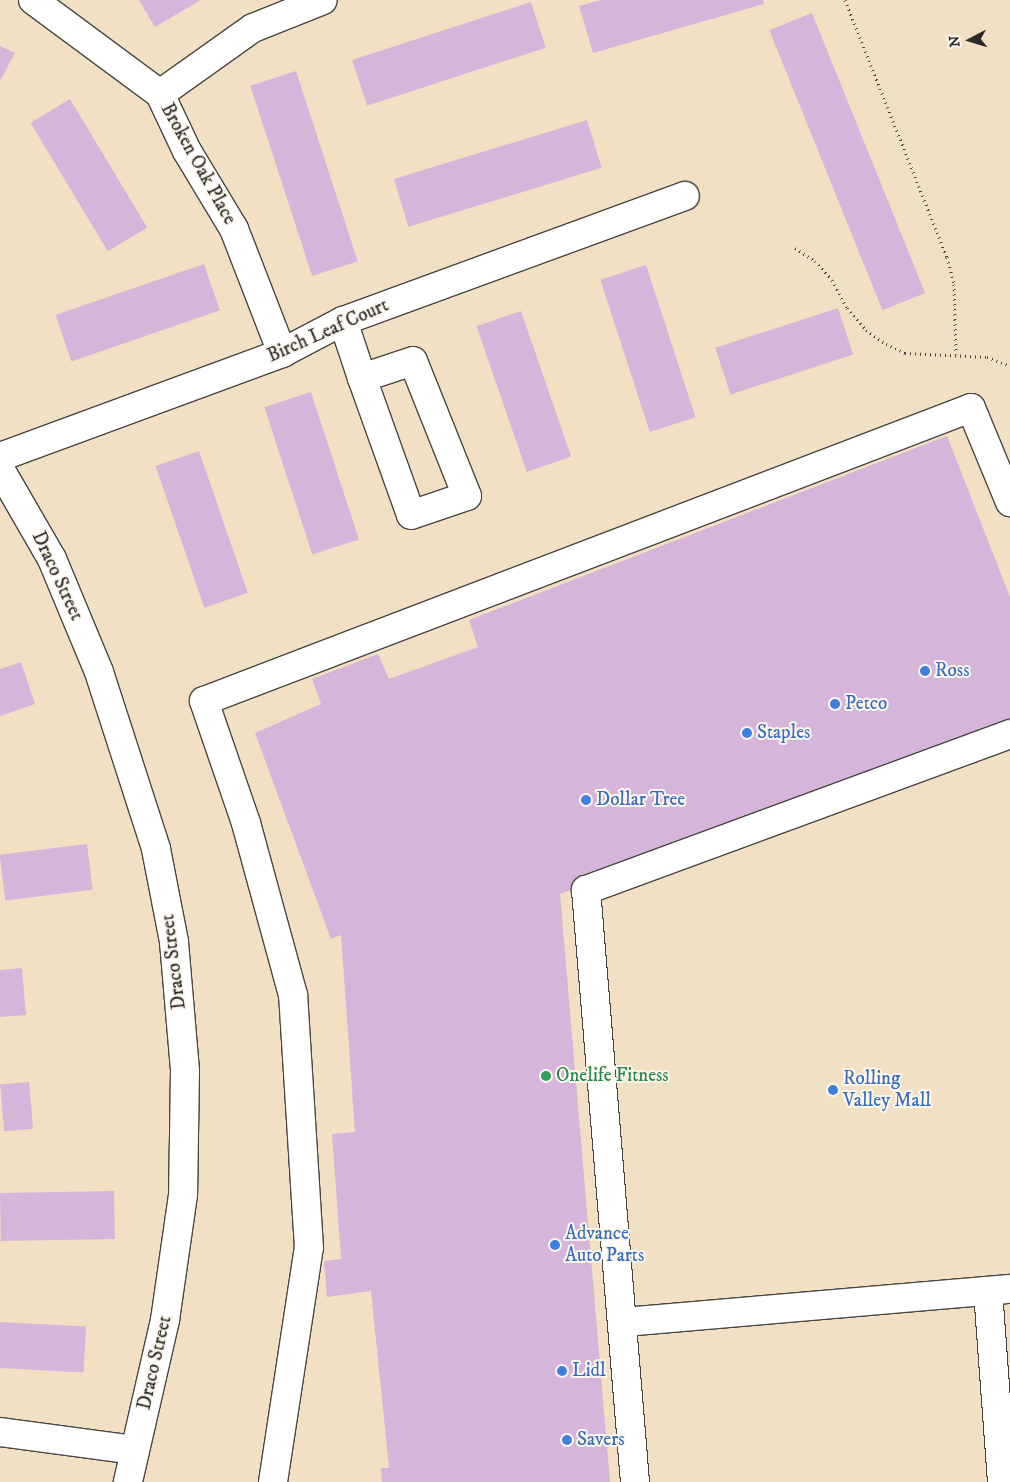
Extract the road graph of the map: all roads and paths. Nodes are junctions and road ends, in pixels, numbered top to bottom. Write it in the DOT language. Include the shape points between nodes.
graph roads {
  1 [pos="33,0"];
  2 [pos="323,0"];
  3 [pos="845,0"];
  4 [pos="160,94"];
  5 [pos="685,196"];
  6 [pos="795,248"];
  7 [pos="343,321"];
  8 [pos="282,353"];
  9 [pos="956,354"];
  10 [pos="1010,366"];
  11 [pos="362,378"];
  12 [pos="0,457"];
  13 [pos="0,469"];
  14 [pos="1010,502"];
  15 [pos="1010,734"];
  16 [pos="999,1290"];
  17 [pos="624,1322"];
  18 [pos="0,1432"];
  19 [pos="135,1450"];
  20 [pos="128,1482"];
  21 [pos="272,1482"];
  22 [pos="634,1482"];
  23 [pos="1002,1482"];
  1 -- 4 [label="street, Broken Oak Place"];
  2 -- 4 [label="street" via="253,28"];
  3 -- 9 [label="path" via="947,257 954,284"];
  4 -- 8 [label="street, Broken Oak Place" via="187,152 234,229"];
  5 -- 7 [label="street, Birch Leaf Court"];
  6 -- 9 [label="path" via="816,261 832,280 847,308 866,330 886,344 905,353"];
  7 -- 8 [label="street, Birch Leaf Court"];
  7 -- 11 [label="street"];
  8 -- 12 [label="street, Birch Leaf Court"];
  9 -- 10 [label="path" via="987,357"];
  11 -- 11 [label="street" via="411,515 467,496 413,361"];
  13 -- 19 [label="street, Draco Street" via="52,559 99,672 156,849 174,942 185,1071 183,1194 166,1320"];
  14 -- 21 [label="street" via="971,408 204,701 246,823 293,995 309,1248"];
  15 -- 17 [label="street" via="586,890"];
  16 -- 17 [label="street"];
  16 -- 23 [label="street"];
  17 -- 22 [label="street"];
  18 -- 19 [label="street"];
  19 -- 20 [label="street, Draco Street"];
}
